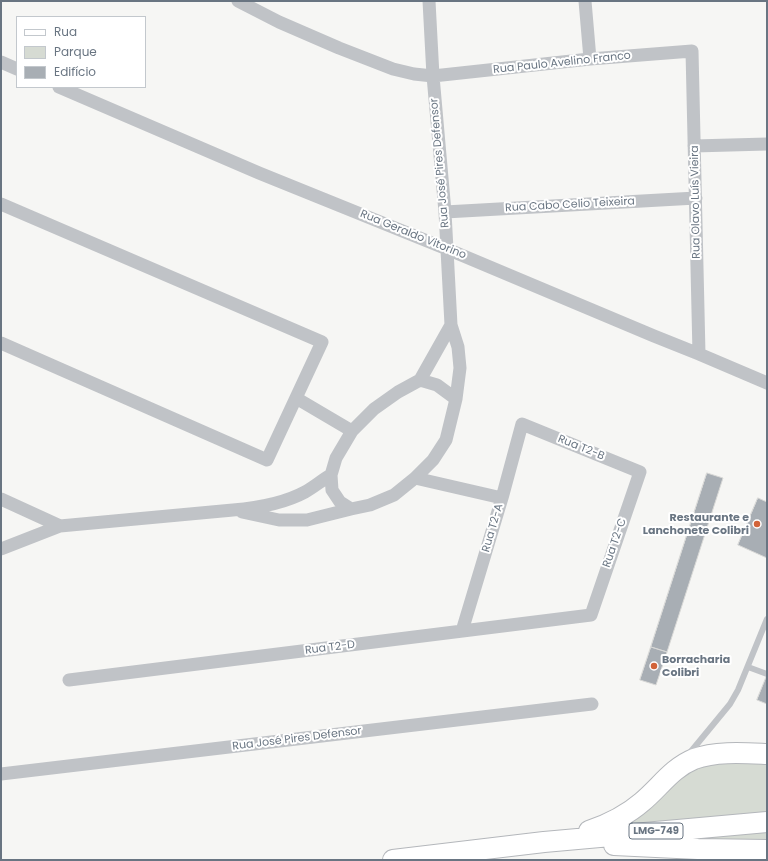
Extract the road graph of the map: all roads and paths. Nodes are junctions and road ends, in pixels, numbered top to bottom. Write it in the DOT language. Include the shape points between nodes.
graph roads {
  1 [pos="238,1"];
  2 [pos="429,1"];
  3 [pos="585,1"];
  4 [pos="692,51"];
  5 [pos="590,59"];
  6 [pos="1,62"];
  7 [pos="16,69"];
  8 [pos="433,76"];
  9 [pos="61,88"];
  10 [pos="767,144"];
  11 [pos="694,146"];
  12 [pos="696,198"];
  13 [pos="1,204"];
  14 [pos="445,212"];
  15 [pos="447,249"];
  16 [pos="451,326"];
  17 [pos="1,343"];
  18 [pos="699,354"];
  19 [pos="420,380"];
  20 [pos="767,383"];
  21 [pos="296,398"];
  22 [pos="456,399"];
  23 [pos="522,424"];
  24 [pos="352,431"];
  25 [pos="640,472"];
  26 [pos="331,475"];
  27 [pos="415,478"];
  28 [pos="502,498"];
  29 [pos="1,499"];
  30 [pos="351,509"];
  31 [pos="233,510"];
  32 [pos="60,526"];
  33 [pos="1,549"];
  34 [pos="591,615"];
  35 [pos="767,619"];
  36 [pos="462,631"];
  37 [pos="765,631"];
  38 [pos="748,667"];
  39 [pos="767,674"];
  40 [pos="69,680"];
  41 [pos="592,704"];
  42 [pos="767,754"];
  43 [pos="676,769"];
  44 [pos="1,774"];
  45 [pos="767,822"];
  46 [pos="544,842"];
  47 [pos="767,850"];
  48 [pos="393,860"];
  1 -- 8 [label="street, Rua Paulo Avelino Franco" via="352,54 393,69"];
  2 -- 8 [label="street, Rua José Pires Defensor"];
  3 -- 5 [label="street"];
  4 -- 5 [label="street, Rua Paulo Avelino Franco"];
  4 -- 11 [label="street, Rua Olavo Luís Vieira"];
  5 -- 8 [label="street, Rua Paulo Avelino Franco"];
  6 -- 7 [label="street"];
  8 -- 14 [label="street, Rua José Pires Defensor"];
  9 -- 15 [label="street, Rua Geraldo Vitorino" via="259,173"];
  10 -- 11 [label="street"];
  11 -- 12 [label="street, Rua Olavo Luís Vieira"];
  12 -- 14 [label="street, Rua Cabo Celio Teixeira"];
  12 -- 18 [label="street, Rua Olavo Luís Vieira"];
  13 -- 21 [label="street" via="322,342"];
  14 -- 15 [label="street, Rua José Pires Defensor"];
  15 -- 16 [label="street, Rua José Pires Defensor"];
  15 -- 18 [label="street, Rua Geraldo Vitorino"];
  16 -- 19 [label="street"];
  16 -- 22 [label="street, Rua José Pires Defensor" via="458,347 460,368"];
  17 -- 21 [label="street" via="267,460"];
  18 -- 20 [label="street, Rua Geraldo Vitorino"];
  19 -- 22 [label="street" via="437,385"];
  19 -- 24 [label="street" via="374,409"];
  21 -- 24 [label="street"];
  22 -- 27 [label="street, Rua José Pires Defensor" via="446,440 433,460"];
  23 -- 25 [label="street, Rua T2-B"];
  23 -- 28 [label="street, Rua T2-A"];
  24 -- 26 [label="street" via="336,458"];
  25 -- 34 [label="street, Rua T2-C"];
  26 -- 30 [label="street" via="332,490 340,502"];
  26 -- 31 [label="street" via="291,498 274,504"];
  27 -- 28 [label="street"];
  27 -- 30 [label="street, Rua José Pires Defensor" via="394,495 370,505"];
  28 -- 36 [label="street, Rua T2-A"];
  29 -- 32 [label="street"];
  30 -- 31 [label="street" via="307,520 279,520"];
  31 -- 32 [label="street"];
  32 -- 33 [label="street"];
  34 -- 36 [label="street, Rua T2-D"];
  35 -- 37 [label="lane"];
  36 -- 40 [label="street, Rua T2-D"];
  37 -- 38 [label="lane"];
  38 -- 39 [label="lane"];
  38 -- 43 [label="lane" via="730,704"];
  41 -- 44 [label="street, Rua José Pires Defensor"];
  42 -- 43 [label="main road" via="717,754 694,759"];
  43 -- 46 [label="main road" via="643,801 609,824 588,832"];
  45 -- 46 [label="main road, LMG-749"];
  46 -- 47 [label="main road" via="698,850"];
  46 -- 48 [label="main road, LMG-749"];
}
